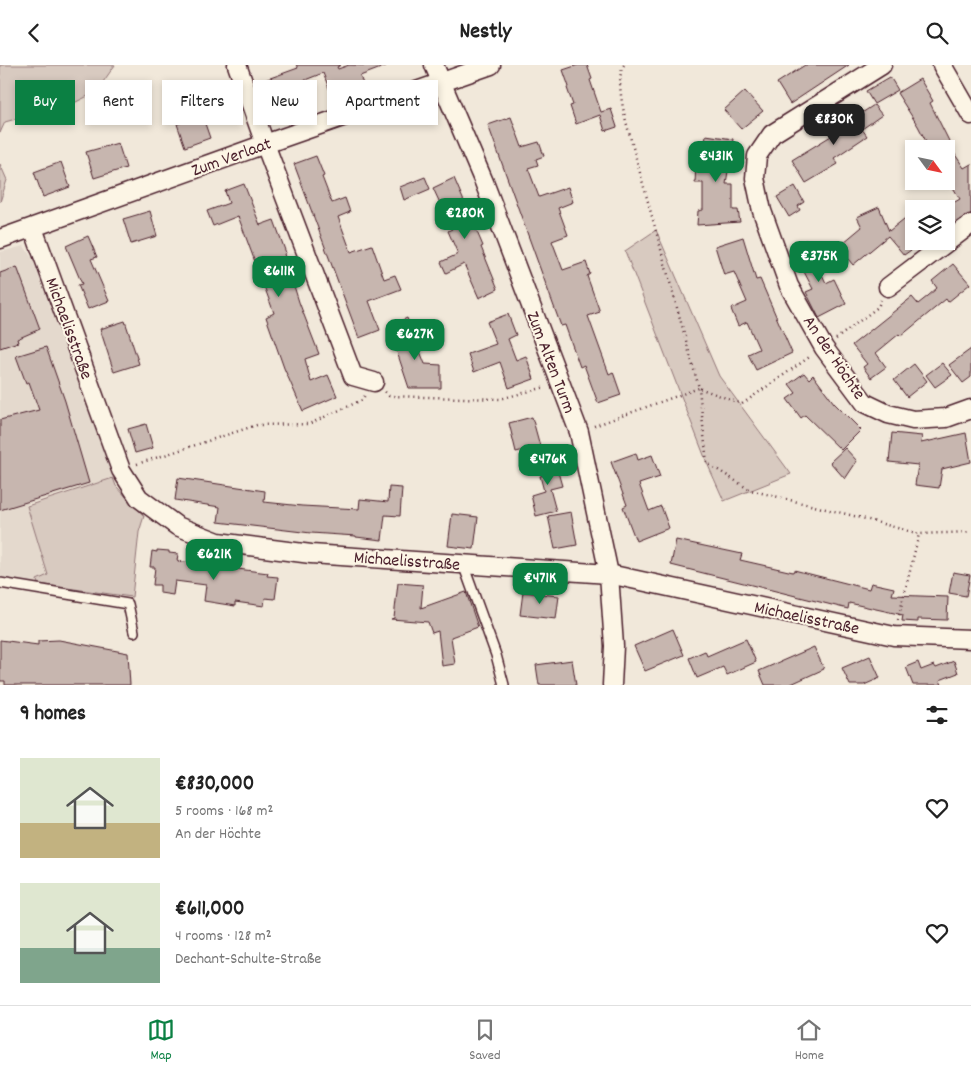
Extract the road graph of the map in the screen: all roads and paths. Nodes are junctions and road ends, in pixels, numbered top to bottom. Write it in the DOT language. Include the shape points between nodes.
graph roads {
  1 [pos="237,65"];
  2 [pos="434,65"];
  3 [pos="491,65"];
  4 [pos="624,65"];
  5 [pos="882,65"];
  6 [pos="942,65"];
  7 [pos="441,83"];
  8 [pos="971,115"];
  9 [pos="265,144"];
  10 [pos="971,223"];
  11 [pos="33,228"];
  12 [pos="0,239"];
  13 [pos="888,287"];
  14 [pos="824,348"];
  15 [pos="374,382"];
  16 [pos="560,384"];
  17 [pos="699,388"];
  18 [pos="971,409"];
  19 [pos="579,432"];
  20 [pos="121,469"];
  21 [pos="971,532"];
  22 [pos="919,534"];
  23 [pos="463,564"];
  24 [pos="609,574"];
  25 [pos="0,583"];
  26 [pos="134,632"];
  27 [pos="894,636"];
  28 [pos="971,639"];
  29 [pos="504,685"];
  30 [pos="612,685"];
  1 -- 9 [label="street"];
  2 -- 7 [label="street, Zum Alten Turm"];
  3 -- 7 [label="street, Zum Verlaat"];
  4 -- 17 [label="path" via="621,70 622,99 628,129"];
  5 -- 14 [label="street, An der Höchte" via="772,134 757,156 755,178 762,211 789,286"];
  6 -- 8 [label="street"];
  7 -- 9 [label="street, Zum Verlaat"];
  7 -- 16 [label="street, Zum Alten Turm" via="484,182"];
  9 -- 11 [label="street, Zum Verlaat"];
  9 -- 15 [label="street" via="353,376"];
  10 -- 13 [label="street"];
  11 -- 12 [label="street, Zum Verlaat"];
  11 -- 20 [label="street, Michaelisstraße"];
  13 -- 14 [label="path" via="878,307"];
  14 -- 17 [label="path" via="742,403"];
  14 -- 18 [label="street, An der Höchte" via="865,403 888,415 913,420 946,418"];
  15 -- 16 [label="path" via="389,396 500,399"];
  15 -- 20 [label="path" via="362,400 309,424 257,425"];
  16 -- 19 [label="street, Zum Alten Turm"];
  17 -- 19 [label="path"];
  17 -- 22 [label="path" via="707,463 750,491"];
  19 -- 24 [label="street, Zum Alten Turm"];
  20 -- 23 [label="street, Michaelisstraße" via="139,498 177,526 218,542 311,553"];
  21 -- 22 [label="path"];
  22 -- 27 [label="path"];
  23 -- 24 [label="street, Michaelisstraße"];
  23 -- 29 [label="lane"];
  24 -- 27 [label="street, Michaelisstraße"];
  24 -- 30 [label="street, Zum Alten Turm" via="614,646"];
  25 -- 26 [label="lane" via="128,603"];
  27 -- 28 [label="street, Michaelisstraße"];
}
